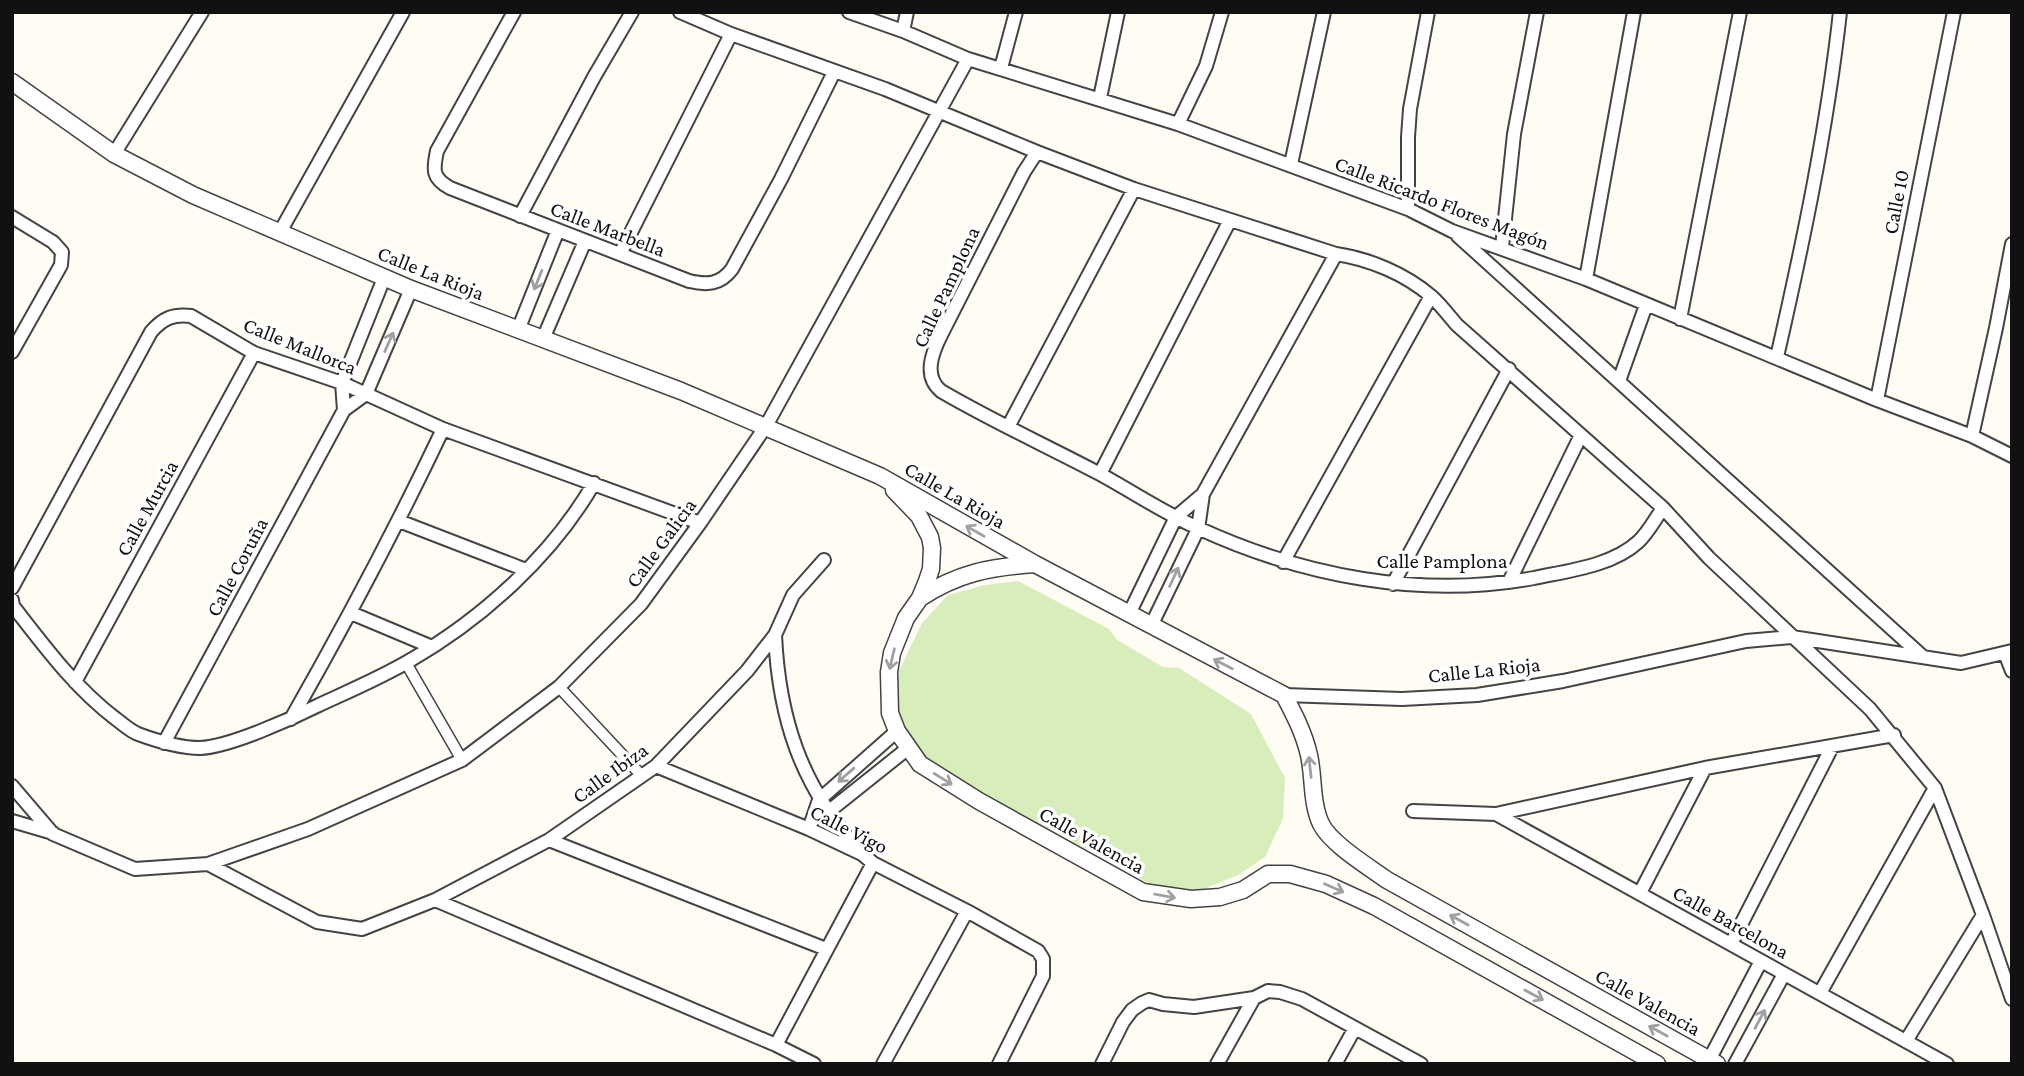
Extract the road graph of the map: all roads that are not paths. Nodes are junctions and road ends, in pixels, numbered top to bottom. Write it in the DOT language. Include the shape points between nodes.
graph roads {
  1 [pos="202,12"];
  2 [pos="402,12"];
  3 [pos="514,12"];
  4 [pos="632,12"];
  5 [pos="680,12"];
  6 [pos="849,12"];
  7 [pos="907,12"];
  8 [pos="1016,12"];
  9 [pos="1118,12"];
  10 [pos="1222,12"];
  11 [pos="1324,12"];
  12 [pos="1428,12"];
  13 [pos="1537,12"];
  14 [pos="1634,12"];
  15 [pos="1740,12"];
  16 [pos="1840,12"];
  17 [pos="1954,12"];
  18 [pos="903,31"];
  19 [pos="730,34"];
  20 [pos="968,59"];
  21 [pos="1001,68"];
  22 [pos="834,72"];
  23 [pos="12,82"];
  24 [pos="1100,98"];
  25 [pos="939,111"];
  26 [pos="1178,124"];
  27 [pos="1037,152"];
  28 [pos="114,154"];
  29 [pos="1291,164"];
  30 [pos="1134,189"];
  31 [pos="1408,209"];
  32 [pos="12,216"];
  33 [pos="520,216"];
  34 [pos="1230,220"];
  35 [pos="558,230"];
  36 [pos="1452,231"];
  37 [pos="280,232"];
  38 [pos="585,241"];
  39 [pos="2012,244"];
  40 [pos="1502,247"];
  41 [pos="620,254"];
  42 [pos="1336,254"];
  43 [pos="384,278"];
  44 [pos="1586,279"];
  45 [pos="411,289"];
  46 [pos="1431,296"];
  47 [pos="1646,305"];
  48 [pos="1680,319"];
  49 [pos="518,330"];
  50 [pos="543,339"];
  51 [pos="12,352"];
  52 [pos="254,353"];
  53 [pos="1777,357"];
  54 [pos="1508,369"];
  55 [pos="1619,381"];
  56 [pos="342,383"];
  57 [pos="366,394"];
  58 [pos="1877,400"];
  59 [pos="344,410"];
  60 [pos="766,426"];
  61 [pos="1009,427"];
  62 [pos="443,429"];
  63 [pos="1581,435"];
  64 [pos="1972,436"];
  65 [pos="2012,456"];
  66 [pos="1100,474"];
  67 [pos="880,477"];
  68 [pos="594,483"];
  69 [pos="1203,494"];
  70 [pos="1663,508"];
  71 [pos="1176,517"];
  72 [pos="399,521"];
  73 [pos="700,523"];
  74 [pos="1198,529"];
  75 [pos="824,560"];
  76 [pos="1283,562"];
  77 [pos="1035,565"];
  78 [pos="526,570"];
  79 [pos="1509,582"];
  80 [pos="1393,584"];
  81 [pos="12,588"];
  82 [pos="920,598"];
  83 [pos="12,600"];
  84 [pos="351,613"];
  85 [pos="1129,614"];
  86 [pos="1151,626"];
  87 [pos="775,635"];
  88 [pos="1792,637"];
  89 [pos="432,647"];
  90 [pos="2008,652"];
  91 [pos="1922,656"];
  92 [pos="407,663"];
  93 [pos="2012,671"];
  94 [pos="75,682"];
  95 [pos="559,687"];
  96 [pos="1284,695"];
  97 [pos="291,719"];
  98 [pos="897,731"];
  99 [pos="1894,735"];
  100 [pos="164,743"];
  101 [pos="1832,747"];
  102 [pos="907,749"];
  103 [pos="462,760"];
  104 [pos="656,765"];
  105 [pos="1705,768"];
  106 [pos="642,776"];
  107 [pos="12,786"];
  108 [pos="1935,788"];
  109 [pos="818,800"];
  110 [pos="1413,811"];
  111 [pos="828,812"];
  112 [pos="1496,814"];
  113 [pos="12,821"];
  114 [pos="809,829"];
  115 [pos="53,834"];
  116 [pos="550,840"];
  117 [pos="867,859"];
  118 [pos="208,864"];
  119 [pos="1387,880"];
  120 [pos="1640,893"];
  121 [pos="435,900"];
  122 [pos="1374,906"];
  123 [pos="967,911"];
  124 [pos="1983,915"];
  125 [pos="1731,944"];
  126 [pos="826,949"];
  127 [pos="1761,961"];
  128 [pos="1784,974"];
  129 [pos="1820,993"];
  130 [pos="1254,998"];
  131 [pos="2012,999"];
  132 [pos="1355,1028"];
  133 [pos="1906,1041"];
  134 [pos="776,1045"];
  135 [pos="1711,1062"];
  136 [pos="814,1064"];
  137 [pos="883,1064"];
  138 [pos="999,1064"];
  139 [pos="1102,1064"];
  140 [pos="1217,1064"];
  141 [pos="1335,1064"];
  142 [pos="1421,1064"];
  143 [pos="1657,1064"];
  144 [pos="1735,1064"];
  145 [pos="1947,1064"];
  1 -- 28 [label="street"];
  2 -- 37 [label="street"];
  3 -- 33 [label="street, Calle Marbella" via="437,151 435,172 439,182 450,188"];
  4 -- 33 [label="street"];
  5 -- 19 [label="street"];
  6 -- 18 [label="street, Calle Ricardo Flores Magón"];
  7 -- 18 [label="street"];
  8 -- 21 [label="street"];
  9 -- 24 [label="street"];
  10 -- 26 [label="street" via="1206,66"];
  11 -- 29 [label="street"];
  12 -- 31 [label="street" via="1410,109"];
  13 -- 40 [label="street" via="1514,134"];
  14 -- 44 [label="street"];
  15 -- 48 [label="street"];
  16 -- 53 [label="street" via="1802,250"];
  17 -- 58 [label="street, Calle 10"];
  18 -- 20 [label="street, Calle Ricardo Flores Magón"];
  19 -- 22 [label="street"];
  19 -- 41 [label="street"];
  20 -- 21 [label="street, Calle Ricardo Flores Magón"];
  20 -- 25 [label="street, Calle Galicia"];
  21 -- 24 [label="street, Calle Ricardo Flores Magón"];
  22 -- 25 [label="street"];
  22 -- 41 [label="street, Calle Marbella" via="726,277 709,283 689,281"];
  23 -- 28 [label="street, Calle La Rioja"];
  24 -- 26 [label="street, Calle Ricardo Flores Magón"];
  25 -- 27 [label="street"];
  25 -- 60 [label="street, Calle Galicia"];
  26 -- 29 [label="street, Calle Ricardo Flores Magón"];
  27 -- 30 [label="street"];
  27 -- 61 [label="street, Calle Pamplona" via="934,348 930,375 941,391"];
  28 -- 37 [label="street, Calle La Rioja" via="193,195"];
  29 -- 31 [label="street, Calle Ricardo Flores Magón"];
  30 -- 34 [label="street"];
  30 -- 61 [label="street"];
  31 -- 36 [label="street, Calle Ricardo Flores Magón"];
  32 -- 51 [label="street" via="62,252 61,265"];
  33 -- 35 [label="street, Calle Marbella"];
  34 -- 42 [label="street"];
  34 -- 66 [label="street"];
  35 -- 38 [label="street, Calle Marbella"];
  35 -- 49 [label="street, one-way"];
  36 -- 40 [label="street, Calle Ricardo Flores Magón"];
  36 -- 55 [label="street"];
  37 -- 43 [label="street, Calle La Rioja"];
  38 -- 41 [label="street, Calle Marbella"];
  38 -- 50 [label="street"];
  39 -- 64 [label="street"];
  40 -- 44 [label="street, Calle Ricardo Flores Magón"];
  42 -- 46 [label="street" via="1390,270"];
  42 -- 69 [label="street"];
  43 -- 45 [label="street, Calle La Rioja"];
  43 -- 56 [label="street"];
  44 -- 47 [label="street, Calle Ricardo Flores Magón"];
  45 -- 49 [label="street, Calle La Rioja"];
  57 -- 45 [label="street, one-way"];
  46 -- 54 [label="street" via="1457,326"];
  46 -- 76 [label="street"];
  47 -- 48 [label="street, Calle Ricardo Flores Magón"];
  47 -- 55 [label="street"];
  48 -- 53 [label="street, Calle Ricardo Flores Magón"];
  49 -- 50 [label="street, Calle La Rioja"];
  50 -- 60 [label="street, Calle La Rioja"];
  52 -- 56 [label="street, Calle Mallorca"];
  52 -- 81 [label="street, Calle Mallorca" via="191,316 172,316 158,323"];
  52 -- 94 [label="street, Calle Murcia"];
  53 -- 58 [label="street, Calle Ricardo Flores Magón"];
  54 -- 63 [label="street"];
  54 -- 80 [label="street"];
  55 -- 91 [label="street"];
  56 -- 57 [label="street, Calle Mallorca"];
  56 -- 59 [label="street"];
  57 -- 59 [label="street, Calle Coruña"];
  57 -- 62 [label="street, Calle Mallorca"];
  58 -- 64 [label="street, Calle Ricardo Flores Magón"];
  59 -- 100 [label="street, Calle Coruña"];
  60 -- 67 [label="street, Calle La Rioja"];
  60 -- 73 [label="street, Calle Galicia"];
  61 -- 66 [label="street, Calle Pamplona"];
  62 -- 68 [label="street, Calle Mallorca"];
  62 -- 72 [label="street"];
  63 -- 70 [label="street"];
  63 -- 79 [label="street"];
  64 -- 65 [label="street, Calle Ricardo Flores Magón"];
  66 -- 71 [label="street, Calle Pamplona"];
  77 -- 67 [label="street, Calle La Rioja, one-way"];
  67 -- 82 [label="street, Calle Valencia" via="919,516 930,537 931,569"];
  68 -- 73 [label="street, Calle Mallorca"];
  68 -- 78 [label="street" via="578,510"];
  69 -- 71 [label="street"];
  69 -- 74 [label="street"];
  70 -- 79 [label="street, Calle Pamplona" via="1639,541 1623,553 1564,572"];
  70 -- 88 [label="street"];
  71 -- 74 [label="street, Calle Pamplona"];
  71 -- 85 [label="street"];
  72 -- 78 [label="street"];
  72 -- 84 [label="street"];
  73 -- 95 [label="street, Calle Galicia" via="641,604"];
  74 -- 76 [label="street, Calle Pamplona"];
  86 -- 74 [label="street, one-way"];
  75 -- 87 [label="street, Calle Ibiza" via="793,595"];
  76 -- 80 [label="street, Calle Pamplona"];
  77 -- 82 [label="street" via="971,573"];
  77 -- 85 [label="street, Calle La Rioja"];
  78 -- 89 [label="street"];
  79 -- 80 [label="street, Calle Pamplona"];
  82 -- 98 [label="street, Calle Valencia, one-way" via="892,653 890,713"];
  83 -- 94 [label="street"];
  84 -- 89 [label="street"];
  84 -- 97 [label="street"];
  85 -- 86 [label="street, Calle La Rioja"];
  96 -- 86 [label="street, Calle La Rioja, one-way"];
  87 -- 104 [label="street, Calle Ibiza" via="747,671"];
  87 -- 109 [label="street, Calle Ibiza" via="776,672 791,740"];
  88 -- 91 [label="street, Calle La Rioja"];
  88 -- 96 [label="street, Calle La Rioja" via="1746,641 1478,695 1402,699"];
  88 -- 99 [label="street"];
  89 -- 92 [label="street"];
  90 -- 91 [label="street" via="1961,663"];
  90 -- 93 [label="street"];
  92 -- 97 [label="street"];
  92 -- 103 [label="street"];
  94 -- 100 [label="street" via="134,733"];
  95 -- 103 [label="street, Calle Galicia"];
  95 -- 106 [label="street"];
  119 -- 96 [label="street, Calle Valencia, one-way" via="1346,851 1322,825 1300,725"];
  97 -- 100 [label="street" via="200,748"];
  98 -- 102 [label="street, Calle Valencia"];
  98 -- 109 [label="street, one-way"];
  99 -- 101 [label="street, Calle Barcelona"];
  99 -- 108 [label="street"];
  101 -- 105 [label="street, Calle Barcelona"];
  101 -- 125 [label="street"];
  102 -- 111 [label="street"];
  102 -- 122 [label="street, Calle Valencia, one-way" via="947,782 1143,892 1181,899 1220,897 1243,890 1268,874 1290,874"];
  103 -- 118 [label="street, Calle Galicia" via="308,829"];
  104 -- 106 [label="street, Calle Ibiza"];
  104 -- 114 [label="street, Calle Vigo"];
  105 -- 112 [label="street, Calle Barcelona"];
  105 -- 120 [label="street"];
  106 -- 116 [label="street, Calle Ibiza"];
  107 -- 115 [label="street"];
  108 -- 124 [label="street"];
  108 -- 129 [label="street"];
  109 -- 111 [label="street, Calle Ibiza"];
  109 -- 114 [label="street"];
  110 -- 112 [label="street, Calle Barcelona"];
  111 -- 114 [label="street"];
  111 -- 117 [label="street, Calle Ibiza"];
  112 -- 120 [label="street, Calle Barcelona"];
  113 -- 115 [label="street, Calle Galicia"];
  114 -- 117 [label="street, Calle Vigo"];
  115 -- 118 [label="street, Calle Galicia" via="135,869"];
  116 -- 121 [label="street, Calle Ibiza"];
  116 -- 126 [label="street"];
  117 -- 123 [label="street, Calle Vigo"];
  117 -- 126 [label="street"];
  118 -- 121 [label="street, Calle Ibiza" via="317,922 362,929"];
  119 -- 122 [label="street"];
  135 -- 119 [label="street, Calle Valencia, one-way"];
  120 -- 125 [label="street, Calle Barcelona"];
  121 -- 134 [label="street"];
  122 -- 143 [label="street, Calle Valencia, one-way"];
  123 -- 137 [label="street"];
  123 -- 138 [label="street, Calle Vigo" via="1019,939 1043,959 1043,976"];
  124 -- 131 [label="street"];
  124 -- 133 [label="street"];
  125 -- 127 [label="street, Calle Barcelona"];
  126 -- 134 [label="street"];
  127 -- 128 [label="street, Calle Barcelona"];
  127 -- 135 [label="street"];
  128 -- 129 [label="street, Calle Barcelona"];
  144 -- 128 [label="street, one-way"];
  129 -- 133 [label="street, Calle Barcelona"];
  130 -- 132 [label="street" via="1268,991 1280,992"];
  130 -- 139 [label="street" via="1194,1007 1149,1000 1142,1003 1124,1022"];
  130 -- 140 [label="street"];
  132 -- 141 [label="street"];
  132 -- 142 [label="street"];
  133 -- 145 [label="street, Calle Barcelona"];
  134 -- 136 [label="street"];
}
